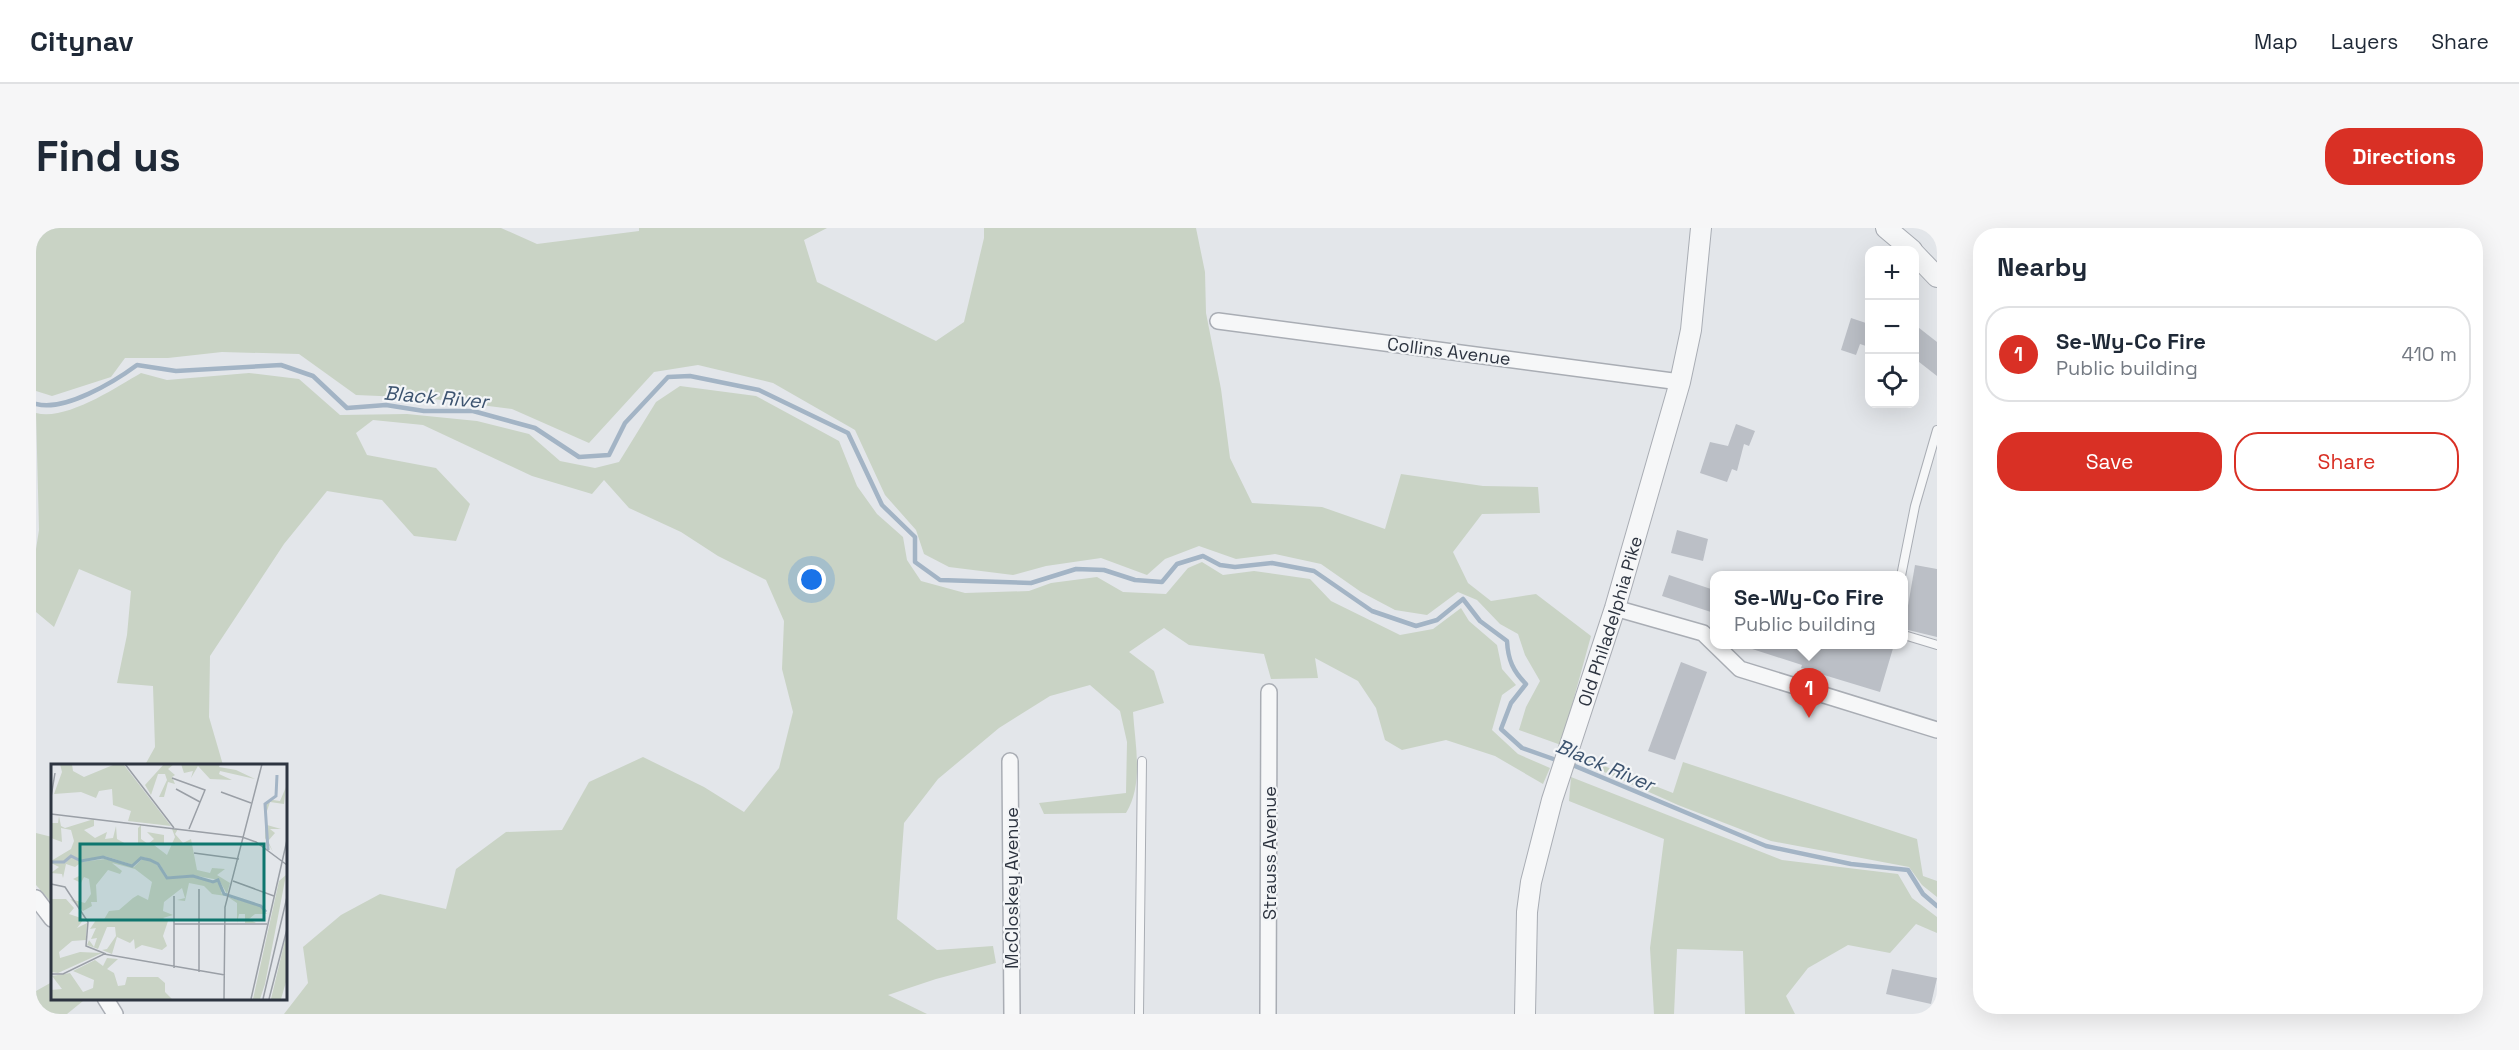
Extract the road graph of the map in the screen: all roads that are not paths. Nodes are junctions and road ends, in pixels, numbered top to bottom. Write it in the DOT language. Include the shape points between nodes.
graph roads {
  1 [pos="1701,228"];
  2 [pos="1886,228"];
  3 [pos="1906,246"];
  4 [pos="1919,258"];
  5 [pos="1937,277"];
  6 [pos="1218,321"];
  7 [pos="1680,382"];
  8 [pos="1937,430"];
  9 [pos="1902,571"];
  10 [pos="1615,608"];
  11 [pos="1908,636"];
  12 [pos="1710,641"];
  13 [pos="1937,645"];
  14 [pos="1719,649"];
  15 [pos="1269,692"];
  16 [pos="1937,730"];
  17 [pos="1011,761"];
  18 [pos="1142,761"];
  19 [pos="36,898"];
  20 [pos="51,918"];
  21 [pos="106,999"];
  22 [pos="115,1014"];
  23 [pos="1012,1014"];
  24 [pos="1139,1014"];
  25 [pos="1268,1014"];
  26 [pos="1525,1014"];
  1 -- 7 [label="street, Old Philadelphia Pike" via="1691,330"];
  2 -- 3 [label="street"];
  4 -- 5 [label="street"];
  6 -- 7 [label="street, Collins Avenue"];
  7 -- 10 [label="street, Old Philadelphia Pike"];
  8 -- 9 [label="lane" via="1915,506"];
  10 -- 12 [label="street" via="1702,633"];
  10 -- 26 [label="street, Old Philadelphia Pike" via="1561,771 1531,882"];
  11 -- 13 [label="lane"];
  14 -- 16 [label="street" via="1740,669"];
  15 -- 25 [label="street, Strauss Avenue"];
  17 -- 23 [label="street, McCloskey Avenue"];
  18 -- 24 [label="lane"];
  19 -- 20 [label="street"];
  21 -- 22 [label="street"];
}
